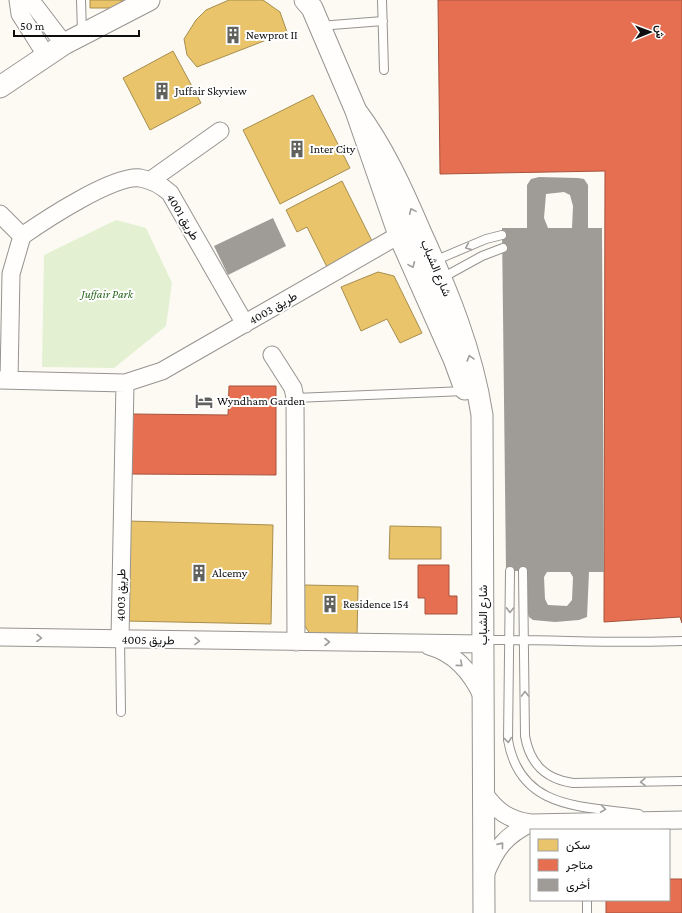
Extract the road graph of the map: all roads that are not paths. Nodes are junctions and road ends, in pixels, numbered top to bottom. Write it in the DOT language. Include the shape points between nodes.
graph roads {
  1 [pos="18,0"];
  2 [pos="26,0"];
  3 [pos="81,0"];
  4 [pos="149,0"];
  5 [pos="305,0"];
  6 [pos="382,0"];
  7 [pos="383,22"];
  8 [pos="319,26"];
  9 [pos="82,34"];
  10 [pos="64,44"];
  11 [pos="46,56"];
  12 [pos="384,70"];
  13 [pos="0,87"];
  14 [pos="356,111"];
  15 [pos="220,131"];
  16 [pos="150,180"];
  17 [pos="0,214"];
  18 [pos="420,231"];
  19 [pos="399,235"];
  20 [pos="502,235"];
  21 [pos="22,236"];
  22 [pos="503,248"];
  23 [pos="438,270"];
  24 [pos="5,274"];
  25 [pos="245,324"];
  26 [pos="272,355"];
  27 [pos="4,380"];
  28 [pos="125,383"];
  29 [pos="466,391"];
  30 [pos="296,398"];
  31 [pos="482,438"];
  32 [pos="510,572"];
  33 [pos="523,572"];
  34 [pos="0,637"];
  35 [pos="120,639"];
  36 [pos="509,639"];
  37 [pos="524,640"];
  38 [pos="682,641"];
  39 [pos="296,642"];
  40 [pos="483,642"];
  41 [pos="413,643"];
  42 [pos="483,699"];
  43 [pos="121,712"];
  44 [pos="682,781"];
  45 [pos="484,793"];
  46 [pos="681,820"];
  47 [pos="531,823"];
  48 [pos="586,826"];
  49 [pos="484,877"];
  50 [pos="587,901"];
  51 [pos="484,913"];
  52 [pos="587,913"];
  1 -- 11 [label="street" via="20,14"];
  2 -- 10 [label="street" via="35,6"];
  3 -- 9 [label="lane"];
  4 -- 9 [label="street"];
  5 -- 8 [label="street, شارع الشباب" via="312,8"];
  6 -- 7 [label="lane"];
  7 -- 8 [label="lane"];
  7 -- 12 [label="lane"];
  8 -- 14 [label="street, شارع الشباب"];
  9 -- 10 [label="street"];
  10 -- 11 [label="street"];
  11 -- 13 [label="street"];
  18 -- 14 [label="street, شارع الشباب, one-way" via="403,191 368,127"];
  14 -- 19 [label="street, شارع الشباب"];
  15 -- 16 [label="street"];
  16 -- 21 [label="street, طريق 4001" via="133,178 113,183 42,222"];
  16 -- 25 [label="street, طريق 4001" via="170,193"];
  17 -- 21 [label="street"];
  18 -- 19 [label="street, طريق 4003"];
  18 -- 23 [label="street, شارع الشباب"];
  19 -- 25 [label="street, طريق 4003"];
  19 -- 29 [label="street, شارع الشباب, one-way"];
  20 -- 23 [label="lane, one-way" via="486,239"];
  21 -- 24 [label="street"];
  22 -- 23 [label="lane"];
  31 -- 23 [label="street, شارع الشباب, one-way" via="478,389 469,355"];
  24 -- 27 [label="street"];
  25 -- 28 [label="street, طريق 4003" via="162,371"];
  26 -- 30 [label="street" via="293,388"];
  27 -- 28 [label="street, طريق 4003"];
  28 -- 35 [label="street, طريق 4003"];
  29 -- 30 [label="lane"];
  29 -- 31 [label="street, شارع الشباب"];
  30 -- 39 [label="street"];
  31 -- 40 [label="street, شارع الشباب"];
  32 -- 36 [label="lane, one-way"];
  33 -- 37 [label="lane"];
  34 -- 35 [label="street, طريق 4005, one-way"];
  35 -- 39 [label="street, طريق 4005, one-way"];
  35 -- 43 [label="lane"];
  36 -- 37 [label="lane"];
  36 -- 40 [label="lane"];
  36 -- 46 [label="lane, one-way" via="508,740 514,763 527,782 536,791 557,802"];
  37 -- 38 [label="lane" via="614,643"];
  44 -- 37 [label="lane, one-way" via="573,783 560,781 540,769 532,760 525,736"];
  39 -- 41 [label="street, طريق 4005, one-way"];
  40 -- 41 [label="street, طريق 4005"];
  40 -- 42 [label="street, شارع الشباب"];
  41 -- 42 [label="street, طريق 4005, one-way" via="449,655 464,666 476,682"];
  42 -- 45 [label="street, شارع الشباب"];
  45 -- 47 [label="street, شارع الشباب" via="503,815 516,821"];
  45 -- 49 [label="street, شارع الشباب"];
  46 -- 48 [label="street, شارع الشباب"];
  47 -- 48 [label="street, شارع الشباب"];
  49 -- 47 [label="street, شارع الشباب, one-way" via="501,844 514,832"];
  49 -- 51 [label="street, شارع الشباب"];
  50 -- 52 [label="lane"];
}
